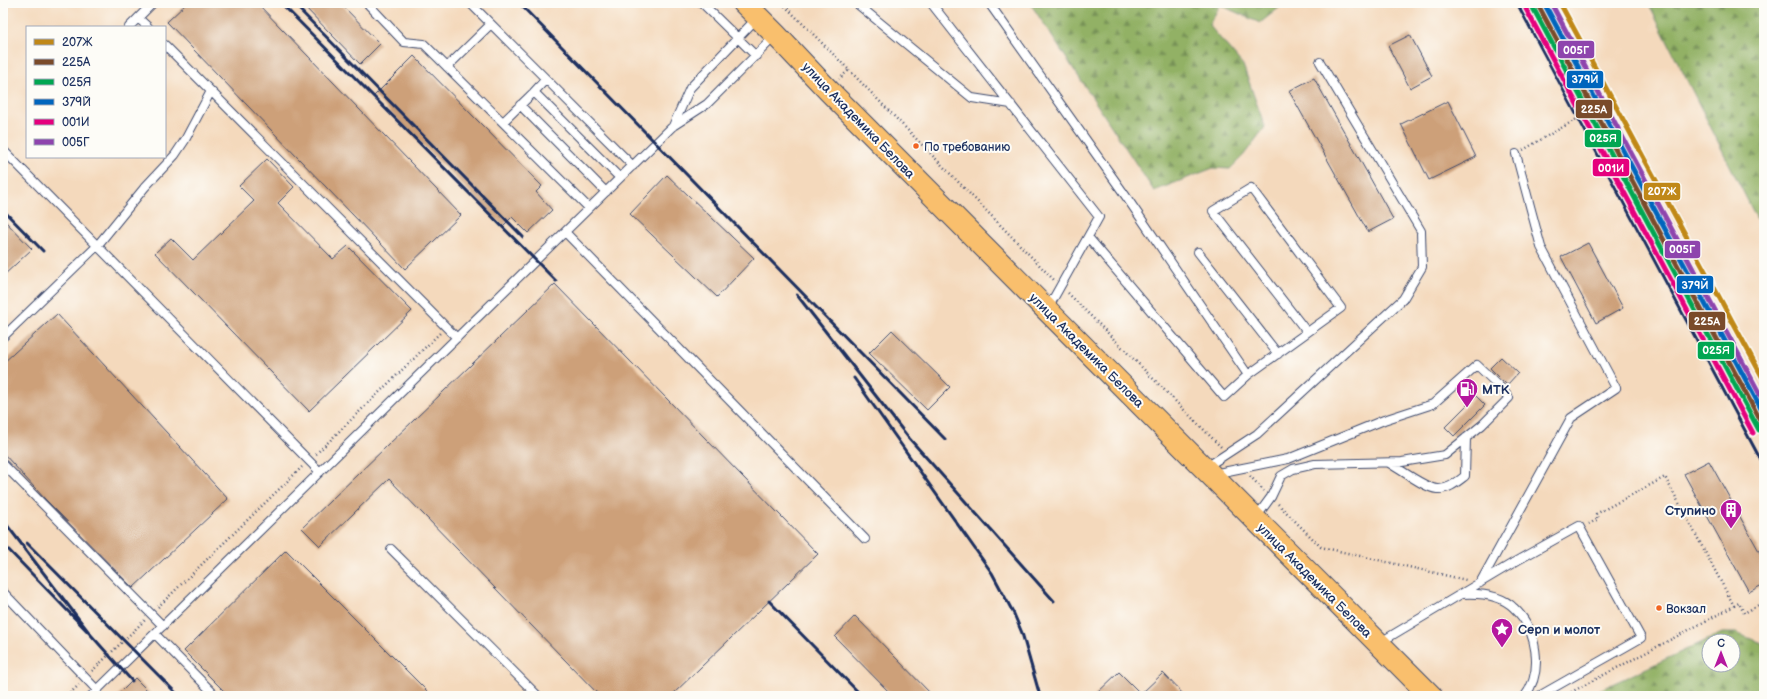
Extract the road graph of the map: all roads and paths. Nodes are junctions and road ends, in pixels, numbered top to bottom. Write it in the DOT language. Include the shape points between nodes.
graph roads {
  1 [pos="153,3"];
  2 [pos="367,3"];
  3 [pos="470,3"];
  4 [pos="702,3"];
  5 [pos="782,3"];
  6 [pos="856,3"];
  7 [pos="931,3"];
  8 [pos="989,3"];
  9 [pos="751,10"];
  10 [pos="138,18"];
  11 [pos="491,24"];
  12 [pos="130,26"];
  13 [pos="147,26"];
  14 [pos="776,35"];
  15 [pos="738,38"];
  16 [pos="166,46"];
  17 [pos="756,56"];
  18 [pos="1320,62"];
  19 [pos="447,67"];
  20 [pos="849,70"];
  21 [pos="546,79"];
  22 [pos="828,90"];
  23 [pos="211,91"];
  24 [pos="534,92"];
  25 [pos="1011,104"];
  26 [pos="520,105"];
  27 [pos="1609,108"];
  28 [pos="503,122"];
  29 [pos="673,126"];
  30 [pos="3,150"];
  31 [pos="1516,154"];
  32 [pos="633,166"];
  33 [pos="620,178"];
  34 [pos="606,192"];
  35 [pos="589,208"];
  36 [pos="565,232"];
  37 [pos="1088,237"];
  38 [pos="97,246"];
  39 [pos="1198,252"];
  40 [pos="1060,286"];
  41 [pos="1047,310"];
  42 [pos="446,327"];
  43 [pos="1307,332"];
  44 [pos="3,337"];
  45 [pos="457,338"];
  46 [pos="1278,354"];
  47 [pos="1248,375"];
  48 [pos="1466,438"];
  49 [pos="1227,454"];
  50 [pos="309,460"];
  51 [pos="1389,463"];
  52 [pos="3,464"];
  53 [pos="1242,468"];
  54 [pos="320,472"];
  55 [pos="1207,472"];
  56 [pos="1271,497"];
  57 [pos="1255,519"];
  58 [pos="1581,528"];
  59 [pos="865,539"];
  60 [pos="391,549"];
  61 [pos="1480,583"];
  62 [pos="3,592"];
  63 [pos="1461,594"];
  64 [pos="1764,602"];
  65 [pos="1734,606"];
  66 [pos="151,614"];
  67 [pos="163,626"];
  68 [pos="155,634"];
  69 [pos="1379,644"];
  70 [pos="86,678"];
  71 [pos="94,693"];
  72 [pos="67,696"];
  73 [pos="216,696"];
  74 [pos="538,696"];
  75 [pos="1431,696"];
  76 [pos="1525,696"];
  77 [pos="1539,696"];
  78 [pos="1564,696"];
  1 -- 10 [label="lane"];
  2 -- 19 [label="lane" via="404,42 424,44"];
  3 -- 11 [label="lane"];
  4 -- 15 [label="lane"];
  5 -- 20 [label="path"];
  6 -- 25 [label="lane" via="972,98"];
  7 -- 25 [label="lane"];
  8 -- 47 [label="lane"];
  9 -- 14 [label="main road, улица Академика Белова"];
  9 -- 15 [label="lane"];
  10 -- 12 [label="lane"];
  10 -- 13 [label="lane"];
  11 -- 19 [label="lane"];
  11 -- 21 [label="lane"];
  14 -- 17 [label="lane"];
  14 -- 22 [label="main road, улица Академика Белова"];
  15 -- 17 [label="lane"];
  15 -- 29 [label="lane" via="690,88"];
  16 -- 23 [label="lane"];
  17 -- 29 [label="lane" via="707,104"];
  18 -- 49 [label="lane" via="1421,231 1422,266 1403,299 1257,434"];
  19 -- 28 [label="lane"];
  20 -- 22 [label="path"];
  20 -- 40 [label="path"];
  21 -- 24 [label="lane"];
  21 -- 32 [label="lane"];
  22 -- 41 [label="main road, улица Академика Белова"];
  23 -- 38 [label="lane" via="175,155"];
  23 -- 42 [label="lane"];
  24 -- 26 [label="lane"];
  24 -- 33 [label="lane"];
  25 -- 37 [label="lane" via="1099,217"];
  26 -- 28 [label="lane"];
  26 -- 34 [label="lane"];
  27 -- 31 [label="path" via="1606,102"];
  28 -- 35 [label="lane"];
  29 -- 32 [label="lane"];
  30 -- 38 [label="lane"];
  31 -- 61 [label="lane" via="1541,247 1616,388 1571,418"];
  32 -- 33 [label="lane"];
  33 -- 34 [label="lane"];
  34 -- 35 [label="lane"];
  35 -- 36 [label="lane"];
  36 -- 45 [label="lane"];
  36 -- 59 [label="lane"];
  37 -- 40 [label="lane"];
  37 -- 47 [label="lane" via="1224,397"];
  38 -- 44 [label="lane"];
  38 -- 50 [label="lane"];
  39 -- 46 [label="lane"];
  40 -- 41 [label="lane"];
  40 -- 49 [label="path"];
  41 -- 55 [label="main road, улица Академика Белова"];
  42 -- 45 [label="lane"];
  42 -- 50 [label="path"];
  43 -- 43 [label="lane" via="1341,308 1252,188 1213,211"];
  43 -- 46 [label="lane"];
  45 -- 54 [label="lane"];
  46 -- 47 [label="lane"];
  48 -- 51 [label="lane" via="1446,454"];
  48 -- 51 [label="lane" via="1465,476 1452,486 1436,489"];
  48 -- 53 [label="lane" via="1509,398 1477,365 1433,404 1384,420 1288,459"];
  49 -- 55 [label="lane"];
  50 -- 54 [label="lane"];
  50 -- 66 [label="path"];
  51 -- 56 [label="lane" via="1315,464 1293,469 1281,476"];
  52 -- 66 [label="lane"];
  53 -- 55 [label="lane"];
  53 -- 56 [label="path"];
  54 -- 67 [label="lane"];
  55 -- 57 [label="main road, улица Академика Белова"];
  56 -- 57 [label="lane"];
  56 -- 61 [label="path" via="1321,547"];
  57 -- 69 [label="main road, улица Академика Белова"];
  58 -- 61 [label="lane" via="1579,526"];
  58 -- 65 [label="path" via="1598,519 1596,514 1665,477"];
  58 -- 77 [label="lane" via="1641,638"];
  60 -- 74 [label="lane"];
  61 -- 63 [label="lane"];
  62 -- 70 [label="lane"];
  63 -- 69 [label="lane"];
  63 -- 76 [label="lane" via="1476,593 1497,597 1514,608 1527,624 1535,645 1535,668 1529,691"];
  64 -- 65 [label="path" via="1744,613 1739,603"];
  65 -- 78 [label="path"];
  66 -- 67 [label="lane"];
  66 -- 70 [label="path"];
  67 -- 68 [label="lane"];
  68 -- 71 [label="lane"];
  68 -- 73 [label="lane"];
  69 -- 75 [label="main road, улица Академика Белова"];
  70 -- 71 [label="lane"];
  70 -- 72 [label="path"];
}
